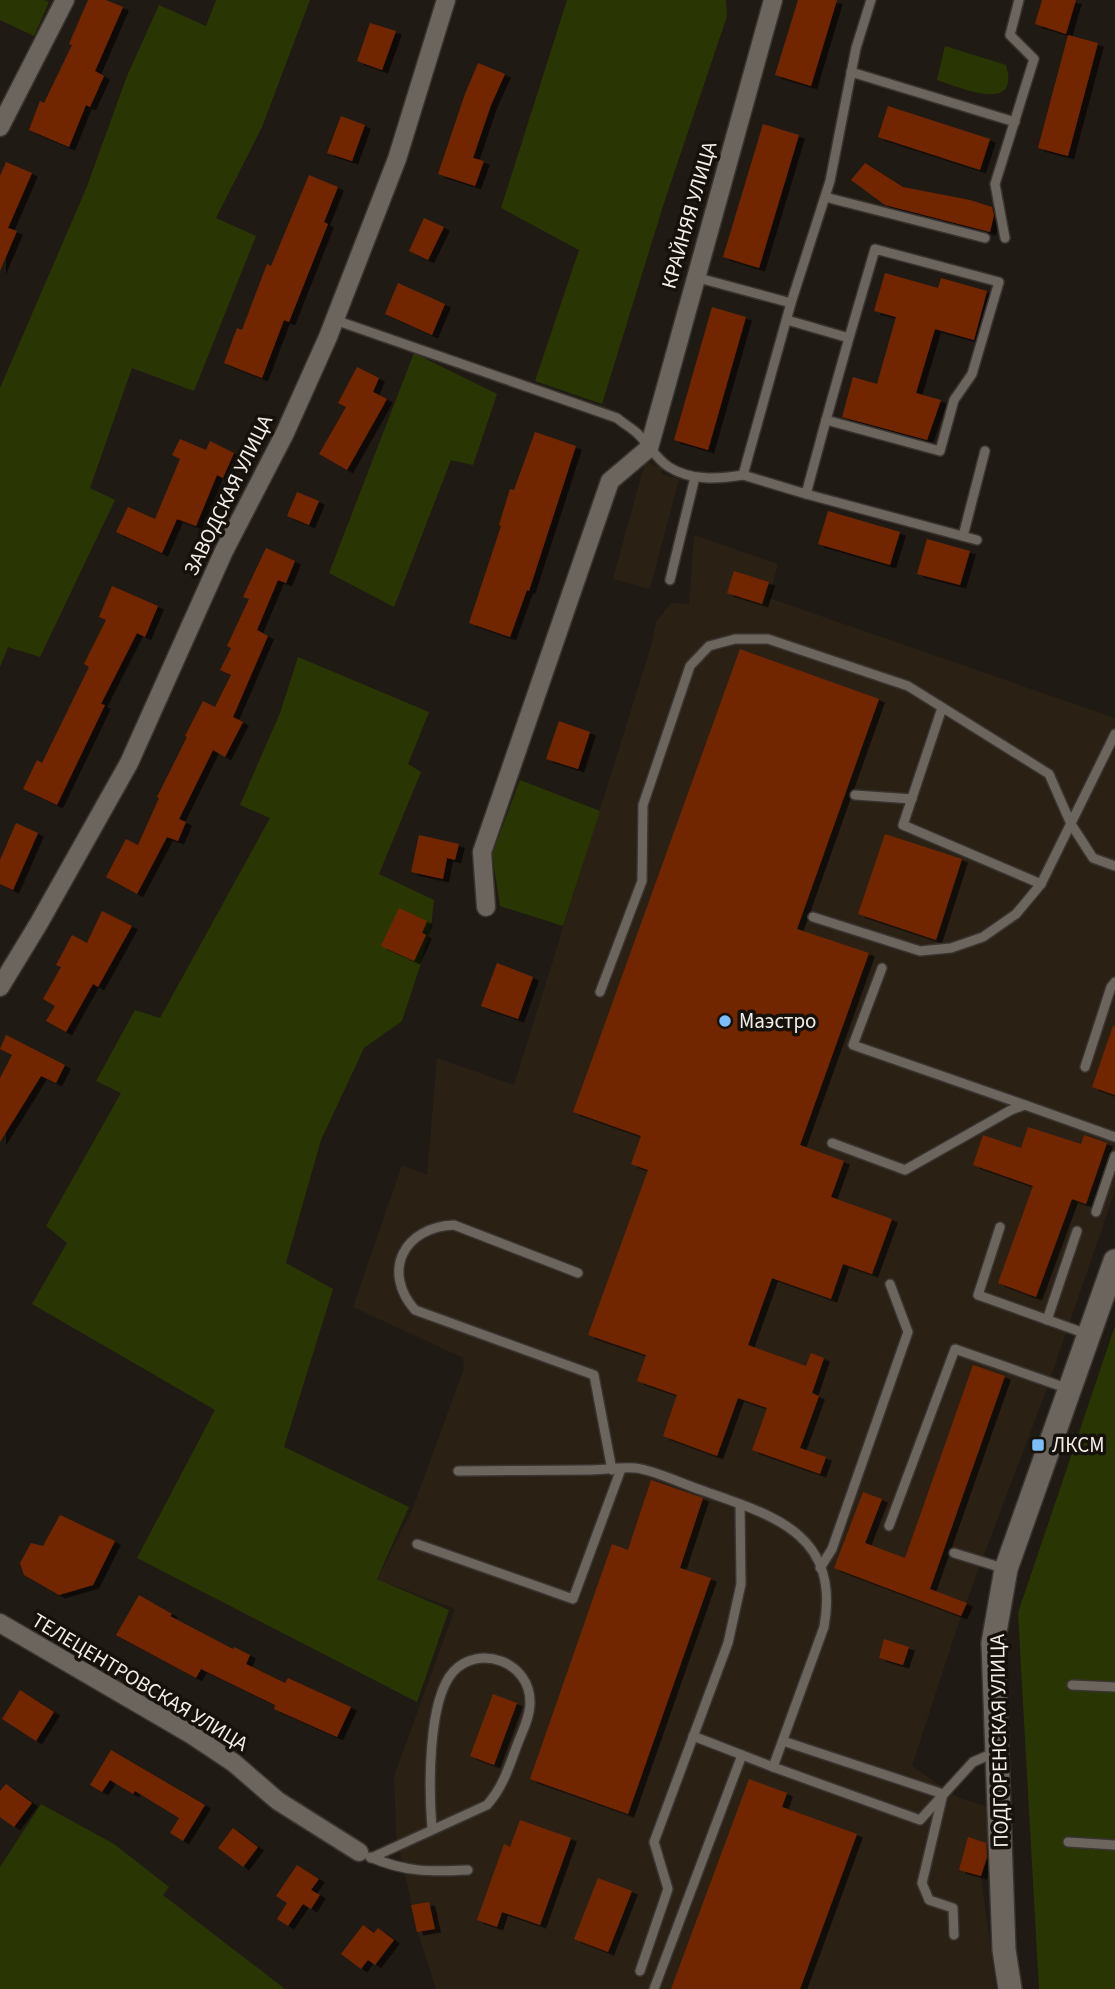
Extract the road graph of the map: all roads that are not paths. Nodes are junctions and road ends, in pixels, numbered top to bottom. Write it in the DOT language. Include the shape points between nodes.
graph roads {
  1 [pos="65,0"];
  2 [pos="446,0"];
  3 [pos="773,0"];
  4 [pos="871,0"];
  5 [pos="1019,0"];
  6 [pos="851,72"];
  7 [pos="1015,122"];
  8 [pos="0,127"];
  9 [pos="825,197"];
  10 [pos="985,238"];
  11 [pos="1005,238"];
  12 [pos="695,277"];
  13 [pos="791,303"];
  14 [pos="335,320"];
  15 [pos="787,320"];
  16 [pos="849,338"];
  17 [pos="827,420"];
  18 [pos="650,446"];
  19 [pos="985,452"];
  20 [pos="743,475"];
  21 [pos="695,477"];
  22 [pos="806,494"];
  23 [pos="963,536"];
  24 [pos="978,540"];
  25 [pos="670,580"];
  26 [pos="942,708"];
  27 [pos="1115,734"];
  28 [pos="855,795"];
  29 [pos="912,799"];
  30 [pos="1071,824"];
  31 [pos="1115,866"];
  32 [pos="1041,884"];
  33 [pos="485,907"];
  34 [pos="813,917"];
  35 [pos="882,968"];
  36 [pos="1115,982"];
  37 [pos="0,987"];
  38 [pos="600,992"];
  39 [pos="1085,1067"];
  40 [pos="1025,1105"];
  41 [pos="1115,1137"];
  42 [pos="832,1143"];
  43 [pos="1115,1156"];
  44 [pos="1096,1212"];
  45 [pos="1000,1227"];
  46 [pos="1077,1231"];
  47 [pos="1115,1261"];
  48 [pos="578,1273"];
  49 [pos="890,1284"];
  50 [pos="1047,1320"];
  51 [pos="1088,1335"];
  52 [pos="1069,1389"];
  53 [pos="617,1470"];
  54 [pos="458,1471"];
  55 [pos="740,1504"];
  56 [pos="889,1526"];
  57 [pos="417,1544"];
  58 [pos="954,1553"];
  59 [pos="820,1568"];
  60 [pos="1006,1569"];
  61 [pos="0,1623"];
  62 [pos="1072,1685"];
  63 [pos="1115,1687"];
  64 [pos="693,1736"];
  65 [pos="783,1741"];
  66 [pos="998,1751"];
  67 [pos="742,1755"];
  68 [pos="773,1767"];
  69 [pos="943,1794"];
  70 [pos="432,1829"];
  71 [pos="1068,1842"];
  72 [pos="1115,1845"];
  73 [pos="365,1855"];
  74 [pos="468,1870"];
  75 [pos="954,1935"];
  76 [pos="640,1971"];
  77 [pos="654,1989"];
  78 [pos="1010,1989"];
  1 -- 8 [label="street"];
  2 -- 14 [label="street, ЗАВОДСКАЯ УЛИЦА" via="397,159"];
  3 -- 12 [label="street, КРАЙНЯЯ УЛИЦА"];
  4 -- 6 [label="lane"];
  5 -- 7 [label="lane" via="1010,35 1034,59"];
  6 -- 7 [label="lane"];
  6 -- 9 [label="lane"];
  7 -- 11 [label="lane" via="995,184"];
  9 -- 10 [label="lane"];
  9 -- 13 [label="lane"];
  12 -- 13 [label="lane"];
  12 -- 18 [label="street, КРАЙНЯЯ УЛИЦА"];
  13 -- 15 [label="lane"];
  14 -- 18 [label="lane" via="617,418"];
  14 -- 37 [label="street, ЗАВОДСКАЯ УЛИЦА" via="129,762"];
  15 -- 16 [label="lane"];
  15 -- 20 [label="lane"];
  16 -- 17 [label="lane"];
  16 -- 17 [label="lane" via="875,249 999,282 972,374 954,400 940,451"];
  17 -- 22 [label="lane"];
  18 -- 21 [label="lane" via="669,467"];
  18 -- 33 [label="street" via="610,481 482,852"];
  19 -- 23 [label="lane"];
  20 -- 21 [label="lane"];
  20 -- 22 [label="lane"];
  21 -- 25 [label="lane"];
  22 -- 23 [label="lane"];
  23 -- 24 [label="lane"];
  26 -- 29 [label="lane"];
  26 -- 30 [label="lane" via="1049,774"];
  26 -- 38 [label="lane" via="908,687 768,639 735,639 709,646 690,666 643,805 642,881"];
  27 -- 30 [label="lane"];
  28 -- 29 [label="lane"];
  29 -- 32 [label="lane" via="903,825"];
  30 -- 31 [label="lane" via="1093,858"];
  30 -- 32 [label="lane"];
  32 -- 34 [label="lane" via="1016,914 983,937 951,948 920,951"];
  35 -- 40 [label="lane" via="853,1045"];
  36 -- 39 [label="lane"];
  40 -- 41 [label="lane"];
  40 -- 42 [label="lane" via="905,1170"];
  43 -- 44 [label="lane"];
  45 -- 50 [label="lane" via="978,1296"];
  46 -- 50 [label="lane"];
  47 -- 51 [label="street, ПОДГОРЕНСКАЯ УЛИЦА"];
  48 -- 53 [label="lane" via="454,1226 424,1231 403,1254 399,1269 402,1290 415,1310 594,1375"];
  49 -- 59 [label="lane" via="908,1332 832,1549"];
  50 -- 51 [label="lane"];
  51 -- 52 [label="street, ПОДГОРЕНСКАЯ УЛИЦА"];
  52 -- 56 [label="lane" via="956,1349"];
  52 -- 60 [label="street, ПОДГОРЕНСКАЯ УЛИЦА"];
  53 -- 54 [label="lane"];
  53 -- 55 [label="lane" via="636,1468"];
  53 -- 57 [label="lane" via="573,1599"];
  55 -- 59 [label="lane" via="798,1533"];
  55 -- 64 [label="lane" via="741,1584 728,1643"];
  58 -- 60 [label="lane"];
  59 -- 65 [label="lane" via="827,1587 824,1626"];
  60 -- 66 [label="street, ПОДГОРЕНСКАЯ УЛИЦА" via="993,1643"];
  61 -- 73 [label="street, ТЕЛЕЦЕНТРОВСКАЯ УЛИЦА" via="192,1735 278,1801"];
  62 -- 63 [label="lane"];
  64 -- 67 [label="lane"];
  64 -- 76 [label="lane" via="654,1842 668,1889"];
  65 -- 68 [label="lane"];
  65 -- 69 [label="lane"];
  66 -- 69 [label="lane" via="973,1762"];
  66 -- 78 [label="street, ПОДГОРЕНСКАЯ УЛИЦА" via="1004,1950"];
  67 -- 68 [label="lane"];
  67 -- 77 [label="lane"];
  68 -- 69 [label="lane" via="920,1819"];
  69 -- 75 [label="lane" via="922,1883 929,1900 953,1908"];
  70 -- 70 [label="lane" via="487,1805 500,1791 530,1701 520,1673 508,1663 494,1658 464,1663 442,1690 429,1784"];
  70 -- 73 [label="lane"];
  71 -- 72 [label="lane"];
  73 -- 74 [label="lane" via="426,1872"];
}
